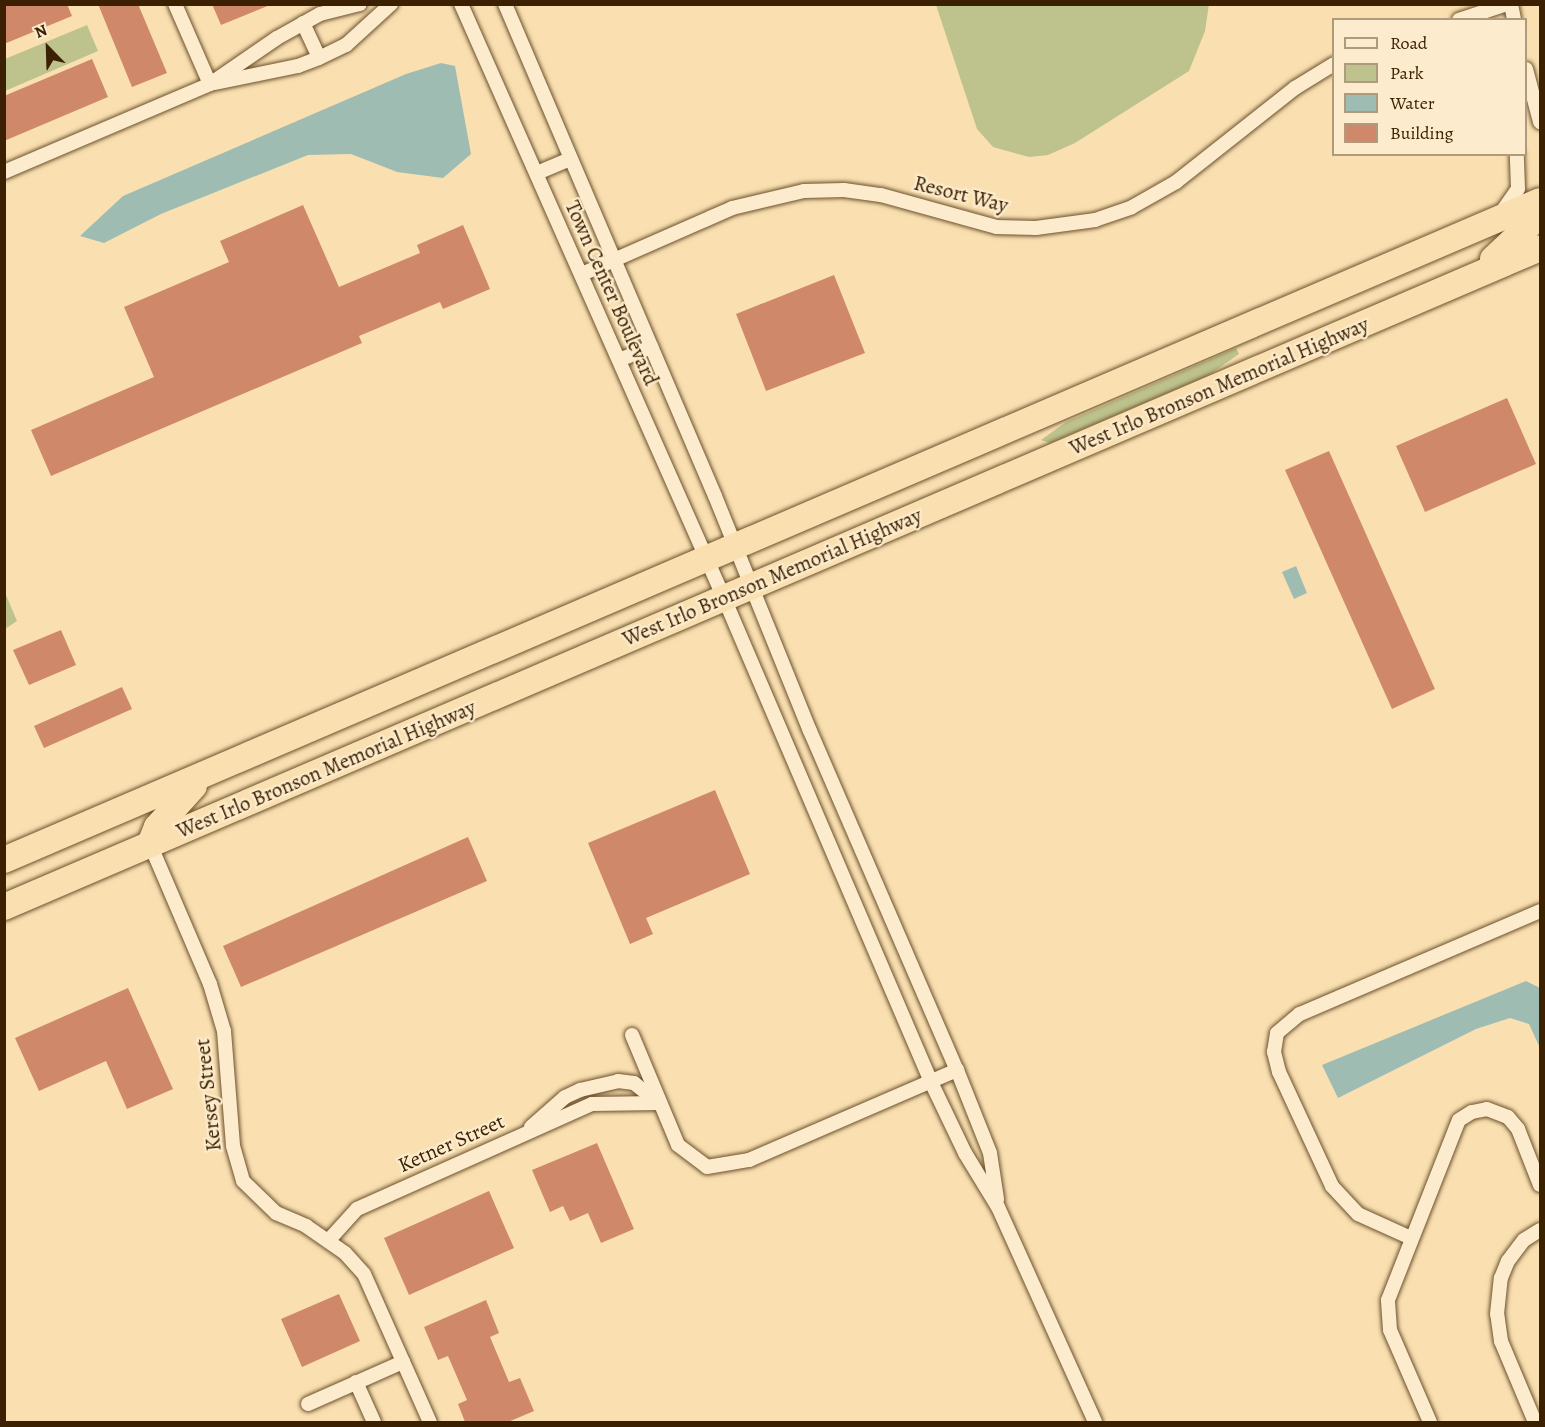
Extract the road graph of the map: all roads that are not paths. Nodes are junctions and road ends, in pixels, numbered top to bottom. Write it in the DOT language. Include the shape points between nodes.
graph roads {
  1 [pos="175,4"];
  2 [pos="360,4"];
  3 [pos="391,4"];
  4 [pos="460,4"];
  5 [pos="505,4"];
  6 [pos="1509,4"];
  7 [pos="1481,12"];
  8 [pos="1464,18"];
  9 [pos="303,23"];
  10 [pos="319,58"];
  11 [pos="1332,65"];
  12 [pos="1527,73"];
  13 [pos="210,84"];
  14 [pos="1540,122"];
  15 [pos="1517,156"];
  16 [pos="570,159"];
  17 [pos="4,172"];
  18 [pos="537,173"];
  19 [pos="1540,201"];
  20 [pos="1540,215"];
  21 [pos="1485,226"];
  22 [pos="1540,248"];
  23 [pos="614,261"];
  24 [pos="582,274"];
  25 [pos="1469,278"];
  26 [pos="651,346"];
  27 [pos="619,360"];
  28 [pos="734,549"];
  29 [pos="707,560"];
  30 [pos="750,587"];
  31 [pos="724,598"];
  32 [pos="810,731"];
  33 [pos="785,741"];
  34 [pos="205,775"];
  35 [pos="150,844"];
  36 [pos="4,861"];
  37 [pos="868,865"];
  38 [pos="843,875"];
  39 [pos="4,907"];
  40 [pos="1540,911"];
  41 [pos="632,1035"];
  42 [pos="957,1070"];
  43 [pos="931,1082"];
  44 [pos="658,1103"];
  45 [pos="525,1133"];
  46 [pos="1540,1185"];
  47 [pos="998,1207"];
  48 [pos="1540,1230"];
  49 [pos="1411,1238"];
  50 [pos="328,1241"];
  51 [pos="403,1362"];
  52 [pos="356,1382"];
  53 [pos="308,1404"];
  54 [pos="374,1422"];
  55 [pos="430,1422"];
  56 [pos="1095,1422"];
  57 [pos="1430,1422"];
  58 [pos="1535,1422"];
  1 -- 13 [label="street"];
  2 -- 9 [label="street" via="320,14"];
  3 -- 10 [label="street" via="346,45"];
  4 -- 18 [label="street, Town Center Boulevard"];
  5 -- 16 [label="street, Town Center Boulevard"];
  6 -- 7 [label="street"];
  7 -- 8 [label="street"];
  9 -- 10 [label="street"];
  9 -- 13 [label="street"];
  10 -- 13 [label="street"];
  11 -- 23 [label="street, Resort Way" via="1295,88 1163,191 1095,220 1036,228 996,227 881,195 844,190 804,191 747,203"];
  12 -- 14 [label="street"];
  13 -- 17 [label="street"];
  15 -- 21 [label="street" via="1518,189 1506,207"];
  16 -- 18 [label="street"];
  16 -- 23 [label="street, Town Center Boulevard"];
  18 -- 24 [label="street, Town Center Boulevard"];
  19 -- 21 [label="highway, West Irlo Bronson Memorial Highway"];
  20 -- 25 [label="highway"];
  21 -- 28 [label="highway, West Irlo Bronson Memorial Highway"];
  22 -- 25 [label="highway, West Irlo Bronson Memorial Highway"];
  23 -- 24 [label="street, Resort Way"];
  23 -- 26 [label="street, Town Center Boulevard"];
  24 -- 27 [label="street, Town Center Boulevard"];
  25 -- 30 [label="highway, West Irlo Bronson Memorial Highway"];
  26 -- 27 [label="street"];
  26 -- 28 [label="street, Town Center Boulevard"];
  27 -- 29 [label="street, Town Center Boulevard"];
  28 -- 29 [label="highway, West Irlo Bronson Memorial Highway"];
  28 -- 30 [label="street, Town Center Boulevard"];
  29 -- 31 [label="street, Town Center Boulevard"];
  29 -- 34 [label="highway, West Irlo Bronson Memorial Highway"];
  30 -- 31 [label="highway, West Irlo Bronson Memorial Highway"];
  30 -- 32 [label="street, Town Center Boulevard"];
  31 -- 33 [label="street, Town Center Boulevard"];
  31 -- 35 [label="highway, West Irlo Bronson Memorial Highway"];
  32 -- 33 [label="street"];
  32 -- 37 [label="street, Town Center Boulevard"];
  33 -- 38 [label="street, Town Center Boulevard"];
  34 -- 35 [label="highway" via="172,807"];
  34 -- 36 [label="highway, West Irlo Bronson Memorial Highway"];
  35 -- 39 [label="highway, West Irlo Bronson Memorial Highway"];
  35 -- 50 [label="street, Kersey Street" via="210,984 224,1031 233,1146 243,1180 276,1213"];
  37 -- 38 [label="street"];
  37 -- 42 [label="street, Town Center Boulevard"];
  38 -- 43 [label="street, Town Center Boulevard"];
  40 -- 49 [label="street" via="1300,1014 1277,1033 1274,1052 1279,1072 1332,1186 1358,1214"];
  41 -- 44 [label="street, Ketner Street"];
  42 -- 43 [label="street, Ketner Street"];
  42 -- 47 [label="street, Town Center Boulevard" via="990,1153"];
  43 -- 44 [label="street, Ketner Street" via="749,1160 724,1167 707,1167 691,1158 678,1145"];
  43 -- 47 [label="street, Town Center Boulevard" via="965,1153"];
  44 -- 45 [label="street" via="591,1104"];
  44 -- 45 [label="street, Ketner Street" via="634,1083 618,1082 580,1090 548,1110"];
  45 -- 50 [label="street, Ketner Street" via="357,1209"];
  46 -- 49 [label="street" via="1513,1122 1494,1110 1472,1112 1459,1120 1452,1133"];
  47 -- 56 [label="street"];
  48 -- 58 [label="street" via="1524,1240 1508,1261 1501,1278 1497,1314 1502,1341"];
  49 -- 57 [label="street" via="1391,1290 1388,1320"];
  50 -- 51 [label="street, Kersey Street" via="364,1274"];
  51 -- 52 [label="street"];
  51 -- 55 [label="street, Kersey Street"];
  52 -- 53 [label="street"];
  52 -- 54 [label="street"];
}
